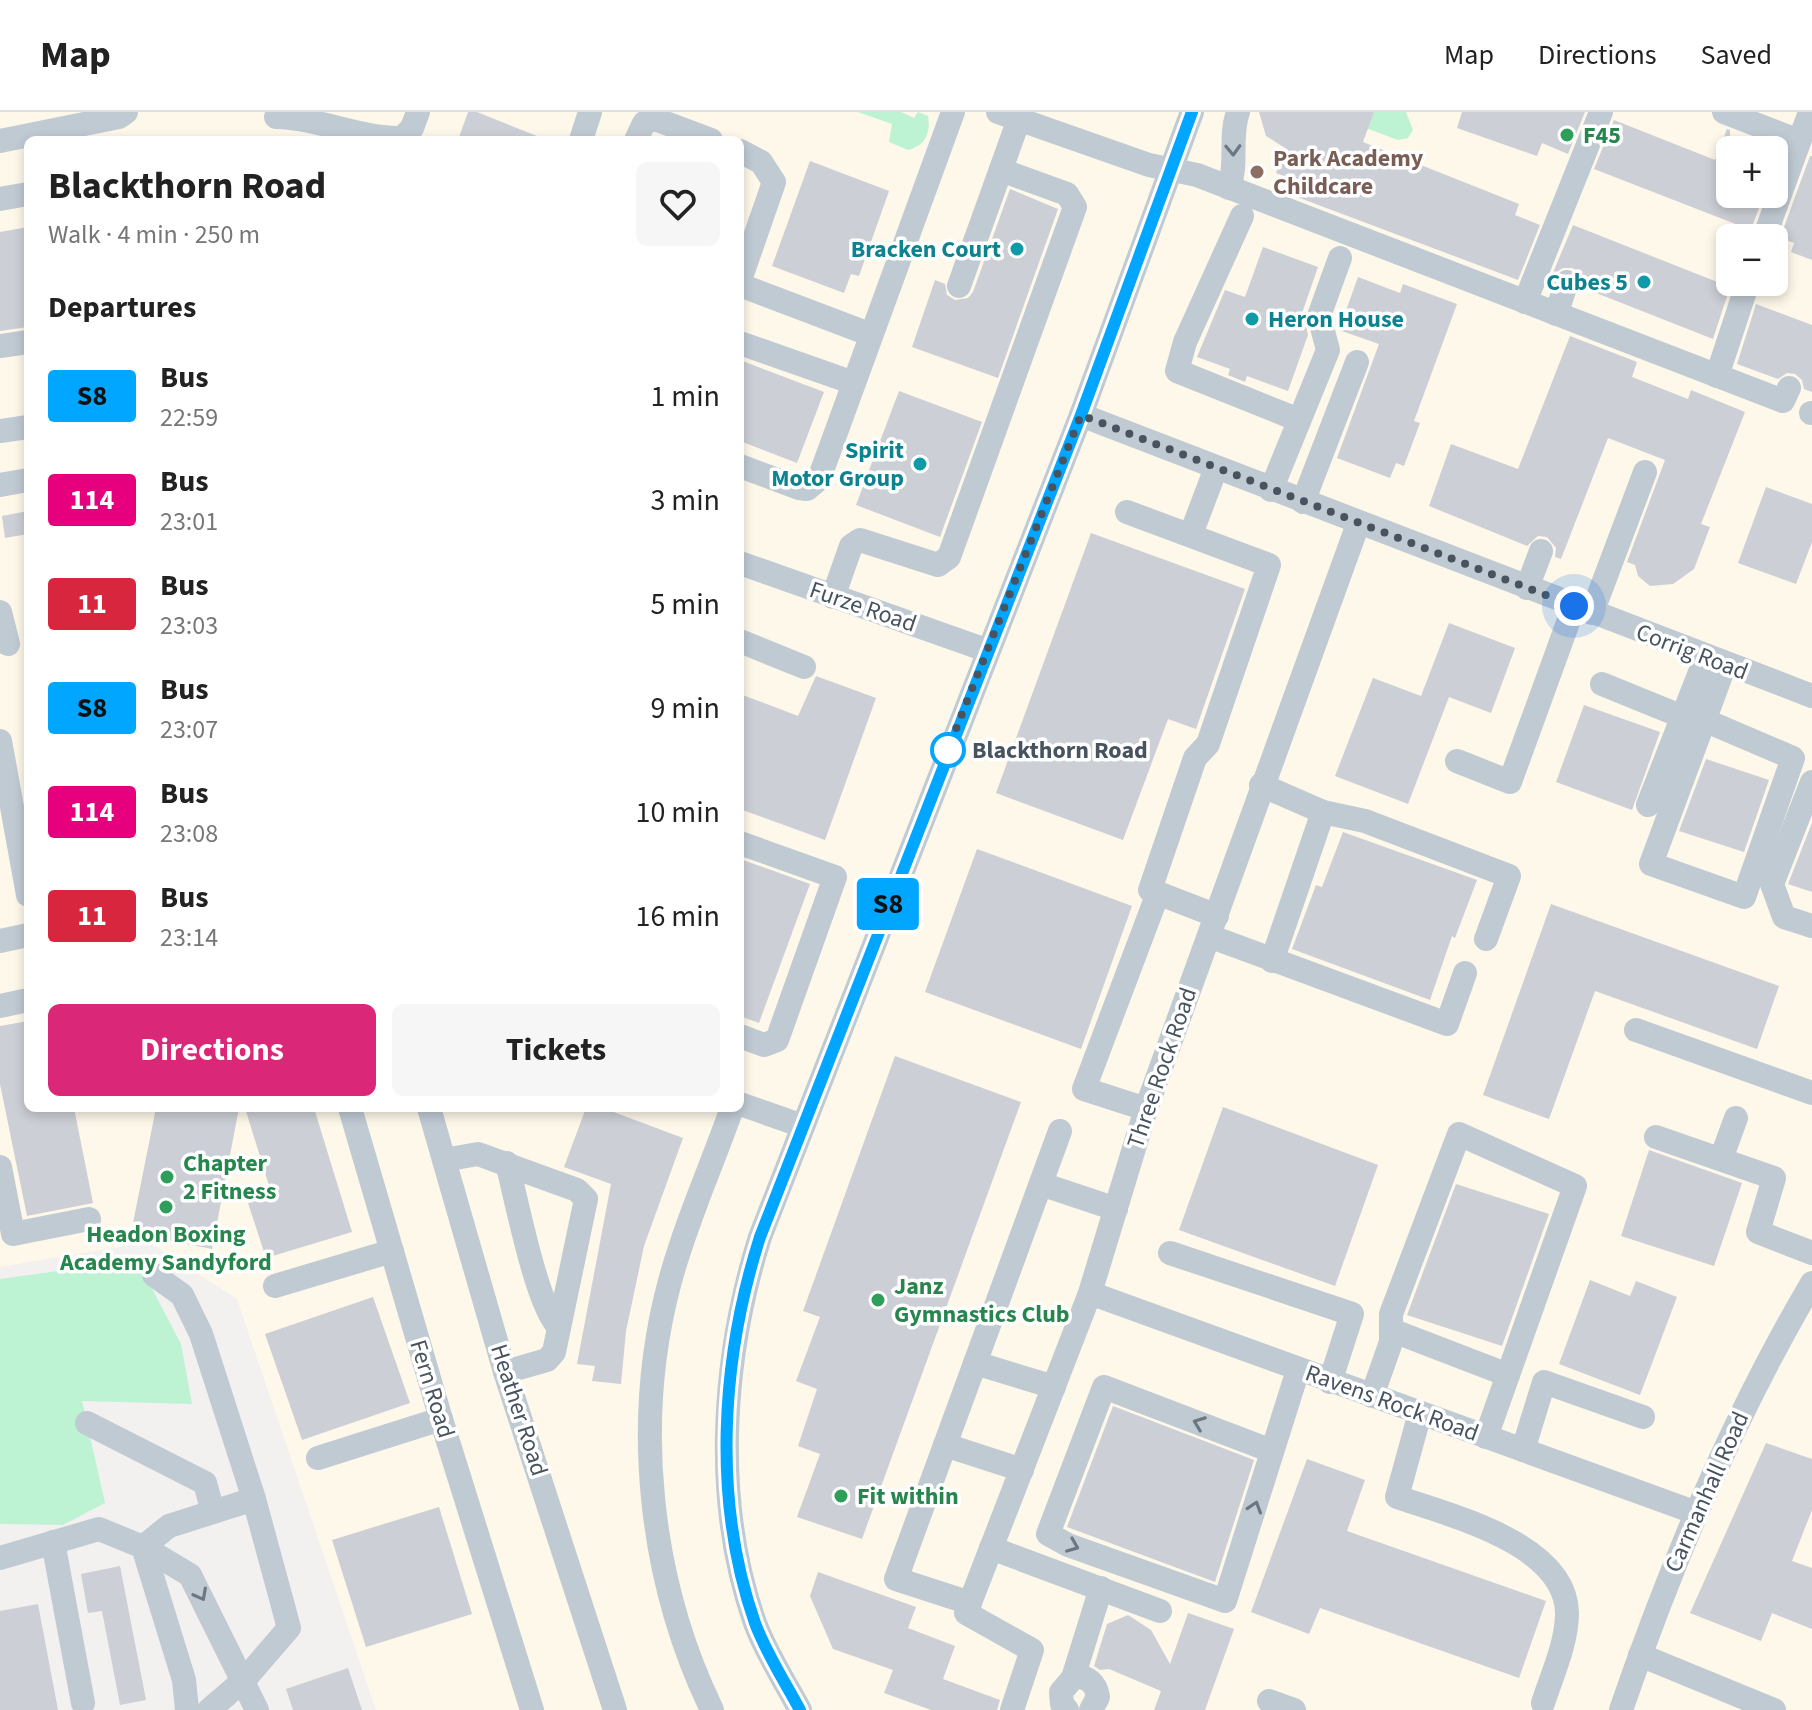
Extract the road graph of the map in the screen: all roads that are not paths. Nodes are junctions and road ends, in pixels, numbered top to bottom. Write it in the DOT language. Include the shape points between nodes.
graph roads {
  1 [pos="126,112"];
  2 [pos="418,112"];
  3 [pos="590,112"];
  4 [pos="953,112"];
  5 [pos="1192,112"];
  6 [pos="1238,112"];
  7 [pos="1601,112"];
  8 [pos="1724,112"];
  9 [pos="1810,112"];
  10 [pos="1007,115"];
  11 [pos="276,117"];
  12 [pos="24,136"];
  13 [pos="25,136"];
  14 [pos="384,136"];
  15 [pos="404,136"];
  16 [pos="582,136"];
  17 [pos="638,136"];
  18 [pos="700,136"];
  19 [pos="0,141"];
  20 [pos="1799,141"];
  21 [pos="744,153"];
  22 [pos="1001,170"];
  23 [pos="1171,170"];
  24 [pos="1229,188"];
  25 [pos="24,195"];
  26 [pos="0,199"];
  27 [pos="1242,216"];
  28 [pos="1769,224"];
  29 [pos="1340,258"];
  30 [pos="744,271"];
  31 [pos="1567,282"];
  32 [pos="744,285"];
  33 [pos="959,286"];
  34 [pos="1743,296"];
  35 [pos="1525,302"];
  36 [pos="1556,314"];
  37 [pos="869,334"];
  38 [pos="24,343"];
  39 [pos="744,344"];
  40 [pos="0,346"];
  41 [pos="1357,362"];
  42 [pos="1717,376"];
  43 [pos="851,382"];
  44 [pos="1776,390"];
  45 [pos="1081,415"];
  46 [pos="1299,420"];
  47 [pos="24,428"];
  48 [pos="0,431"];
  49 [pos="744,467"];
  50 [pos="1216,468"];
  51 [pos="24,481"];
  52 [pos="1643,484"];
  53 [pos="0,485"];
  54 [pos="1271,490"];
  55 [pos="1303,502"];
  56 [pos="1127,512"];
  57 [pos="1358,524"];
  58 [pos="1191,534"];
  59 [pos="1541,551"];
  60 [pos="744,564"];
  61 [pos="1527,588"];
  62 [pos="833,597"];
  63 [pos="1583,610"];
  64 [pos="0,612"];
  65 [pos="744,643"];
  66 [pos="8,644"];
  67 [pos="986,650"];
  68 [pos="1715,661"];
  69 [pos="804,667"];
  70 [pos="1602,684"];
  71 [pos="1812,696"];
  72 [pos="1694,719"];
  73 [pos="0,741"];
  74 [pos="1457,761"];
  75 [pos="1812,782"];
  76 [pos="1261,785"];
  77 [pos="1648,805"];
  78 [pos="1323,812"];
  79 [pos="744,844"];
  80 [pos="17,883"];
  81 [pos="1158,893"];
  82 [pos="1213,926"];
  83 [pos="1812,926"];
  84 [pos="24,936"];
  85 [pos="1486,939"];
  86 [pos="0,941"];
  87 [pos="1272,961"];
  88 [pos="1465,973"];
  89 [pos="24,1001"];
  90 [pos="0,1006"];
  91 [pos="1636,1030"];
  92 [pos="744,1038"];
  93 [pos="1812,1093"];
  94 [pos="744,1105"];
  95 [pos="1146,1109"];
  96 [pos="351,1112"];
  97 [pos="430,1112"];
  98 [pos="731,1112"];
  99 [pos="1736,1118"];
  100 [pos="803,1126"];
  101 [pos="1060,1131"];
  102 [pos="1656,1137"];
  103 [pos="1721,1159"];
  104 [pos="444,1160"];
  105 [pos="507,1163"];
  106 [pos="0,1167"];
  107 [pos="1041,1184"];
  108 [pos="1116,1209"];
  109 [pos="89,1219"];
  110 [pos="392,1251"];
  111 [pos="1170,1253"];
  112 [pos="1812,1253"];
  113 [pos="154,1275"];
  114 [pos="1812,1283"];
  115 [pos="275,1286"];
  116 [pos="1090,1293"];
  117 [pos="559,1327"];
  118 [pos="1391,1330"];
  119 [pos="975,1363"];
  120 [pos="1298,1370"];
  121 [pos="505,1372"];
  122 [pos="1508,1375"];
  123 [pos="1330,1382"];
  124 [pos="1054,1387"];
  125 [pos="1372,1396"];
  126 [pos="1420,1413"];
  127 [pos="1643,1417"];
  128 [pos="441,1419"];
  129 [pos="87,1423"];
  130 [pos="1486,1437"];
  131 [pos="945,1445"];
  132 [pos="1523,1450"];
  133 [pos="1272,1451"];
  134 [pos="318,1458"];
  135 [pos="1022,1470"];
  136 [pos="254,1499"];
  137 [pos="213,1512"];
  138 [pos="1694,1512"];
  139 [pos="53,1542"];
  140 [pos="143,1547"];
  141 [pos="991,1548"];
  142 [pos="0,1558"];
  143 [pos="1101,1588"];
  144 [pos="968,1608"];
  145 [pos="1160,1611"];
  146 [pos="1640,1655"];
  147 [pos="1073,1678"];
  148 [pos="245,1679"];
  149 [pos="1269,1701"];
  150 [pos="83,1703"];
  151 [pos="1543,1703"];
  152 [pos="187,1710"];
  153 [pos="209,1710"];
  154 [pos="257,1710"];
  155 [pos="532,1710"];
  156 [pos="615,1710"];
  157 [pos="712,1710"];
  158 [pos="800,1710"];
  159 [pos="1012,1710"];
  160 [pos="1067,1710"];
  161 [pos="1091,1710"];
  162 [pos="1294,1710"];
  163 [pos="1621,1710"];
  164 [pos="1774,1710"];
  1 -- 13 [label="street"];
  2 -- 15 [label="street"];
  3 -- 16 [label="street"];
  4 -- 37 [label="street"];
  5 -- 23 [label="street"];
  6 -- 24 [label="street, one-way"];
  7 -- 35 [label="street"];
  8 -- 20 [label="street"];
  9 -- 20 [label="street"];
  10 -- 22 [label="street"];
  10 -- 23 [label="street"];
  11 -- 14 [label="street"];
  12 -- 19 [label="street"];
  17 -- 18 [label="street" via="644,123 655,119"];
  20 -- 28 [label="street"];
  21 -- 30 [label="street" via="761,162 774,182"];
  22 -- 33 [label="street"];
  22 -- 62 [label="street" via="1067,194 1075,207 949,557 938,565 860,540 851,546"];
  23 -- 24 [label="street"];
  23 -- 45 [label="street"];
  24 -- 35 [label="street"];
  25 -- 26 [label="street"];
  27 -- 46 [label="street" via="1177,371"];
  29 -- 46 [label="street" via="1319,316 1328,350"];
  31 -- 36 [label="street"];
  32 -- 37 [label="street"];
  34 -- 42 [label="street"];
  35 -- 36 [label="street"];
  36 -- 42 [label="street"];
  37 -- 43 [label="street"];
  38 -- 40 [label="street"];
  39 -- 43 [label="street"];
  41 -- 55 [label="street" via="1352,389"];
  42 -- 44 [label="street"];
  43 -- 49 [label="street" via="814,484 799,488"];
  45 -- 50 [label="street, Corrig Road"];
  45 -- 67 [label="street"];
  46 -- 54 [label="street"];
  47 -- 48 [label="street"];
  50 -- 54 [label="street, Corrig Road"];
  50 -- 58 [label="street"];
  51 -- 53 [label="street"];
  52 -- 63 [label="street"];
  54 -- 55 [label="street, Corrig Road"];
  55 -- 57 [label="street, Corrig Road"];
  56 -- 58 [label="street"];
  57 -- 61 [label="street, Corrig Road"];
  57 -- 76 [label="street, Three Rock Road"];
  58 -- 81 [label="street" via="1269,565 1208,744 1195,758 1150,890"];
  59 -- 61 [label="street"];
  60 -- 62 [label="street, Furze Road"];
  61 -- 63 [label="street, Corrig Road"];
  62 -- 67 [label="street, Furze Road"];
  63 -- 68 [label="street, Corrig Road"];
  63 -- 74 [label="street" via="1510,782"];
  64 -- 66 [label="street"];
  65 -- 69 [label="street"];
  67 -- 100 [label="street"];
  68 -- 71 [label="street, Corrig Road"];
  68 -- 72 [label="street"];
  70 -- 72 [label="street"];
  72 -- 72 [label="street" via="1793,758 1744,897 1651,864"];
  72 -- 77 [label="street"];
  73 -- 80 [label="street"];
  75 -- 83 [label="street" via="1772,884 1784,917"];
  76 -- 78 [label="street"];
  76 -- 82 [label="street, Three Rock Road"];
  78 -- 85 [label="street" via="1365,821 1509,876"];
  78 -- 87 [label="street"];
  79 -- 92 [label="street" via="835,877 777,1040 764,1045"];
  81 -- 82 [label="street"];
  81 -- 95 [label="street" via="1084,1089"];
  82 -- 87 [label="street"];
  82 -- 95 [label="street, Three Rock Road"];
  84 -- 86 [label="street"];
  87 -- 88 [label="street" via="1447,1024"];
  89 -- 90 [label="street"];
  91 -- 93 [label="street"];
  94 -- 100 [label="street"];
  95 -- 108 [label="street, Three Rock Road"];
  96 -- 110 [label="street, Fern Road"];
  97 -- 104 [label="street, Heather Road"];
  98 -- 157 [label="street" via="669,1282 655,1376 651,1457 663,1570 685,1648"];
  99 -- 103 [label="street"];
  100 -- 158 [label="street" via="742,1293 726,1418 733,1535 755,1624"];
  101 -- 107 [label="street"];
  102 -- 103 [label="street"];
  103 -- 112 [label="street" via="1774,1178 1758,1232"];
  104 -- 105 [label="street" via="478,1154"];
  104 -- 121 [label="street, Heather Road"];
  105 -- 117 [label="street" via="542,1296"];
  105 -- 117 [label="street" via="577,1190 586,1199"];
  106 -- 109 [label="street" via="13,1234"];
  107 -- 108 [label="street"];
  107 -- 119 [label="street"];
  108 -- 116 [label="street, Three Rock Road"];
  110 -- 115 [label="street"];
  110 -- 128 [label="street, Fern Road"];
  111 -- 123 [label="street" via="1352,1314"];
  113 -- 136 [label="street" via="182,1295 201,1334"];
  114 -- 138 [label="street, Carmanhall Road" via="1769,1357"];
  116 -- 120 [label="street, Ravens Rock Road"];
  116 -- 124 [label="street, Three Rock Road"];
  117 -- 121 [label="street" via="547,1360"];
  118 -- 122 [label="street"];
  118 -- 122 [label="street" via="1391,1314 1459,1134 1575,1186"];
  118 -- 125 [label="street"];
  119 -- 124 [label="street"];
  119 -- 131 [label="street"];
  120 -- 123 [label="street, Ravens Rock Road"];
  120 -- 133 [label="street"];
  121 -- 156 [label="street, Heather Road"];
  122 -- 130 [label="street"];
  123 -- 125 [label="street, Ravens Rock Road"];
  124 -- 135 [label="street, Three Rock Road"];
  125 -- 126 [label="street, Ravens Rock Road"];
  126 -- 130 [label="street, Ravens Rock Road"];
  126 -- 151 [label="street" via="1397,1497 1501,1533 1536,1557 1557,1582 1567,1610 1565,1632"];
  127 -- 132 [label="street" via="1544,1382"];
  128 -- 134 [label="street"];
  128 -- 155 [label="street, Fern Road"];
  129 -- 137 [label="street" via="205,1483"];
  130 -- 132 [label="street, Ravens Rock Road"];
  131 -- 135 [label="street"];
  131 -- 144 [label="street" via="896,1579"];
  132 -- 138 [label="street, Ravens Rock Road"];
  133 -- 133 [label="street, one-way" via="1104,1387 1048,1534 1225,1601"];
  135 -- 141 [label="street, Three Rock Road"];
  136 -- 137 [label="street"];
  136 -- 148 [label="street" via="289,1628"];
  137 -- 140 [label="street" via="169,1526"];
  138 -- 146 [label="street, Carmanhall Road"];
  139 -- 140 [label="street" via="99,1529"];
  139 -- 142 [label="street"];
  139 -- 150 [label="street"];
  140 -- 148 [label="street, one-way" via="190,1575"];
  140 -- 152 [label="street" via="184,1680"];
  141 -- 143 [label="street"];
  141 -- 144 [label="street, Three Rock Road"];
  143 -- 145 [label="street"];
  143 -- 147 [label="street"];
  144 -- 159 [label="street" via="1032,1650"];
  146 -- 163 [label="street, Carmanhall Road"];
  146 -- 164 [label="street"];
  147 -- 160 [label="street" via="1061,1692"];
  147 -- 161 [label="street" via="1094,1685 1098,1697"];
  148 -- 153 [label="street"];
  148 -- 154 [label="street"];
  149 -- 162 [label="street"];
}
